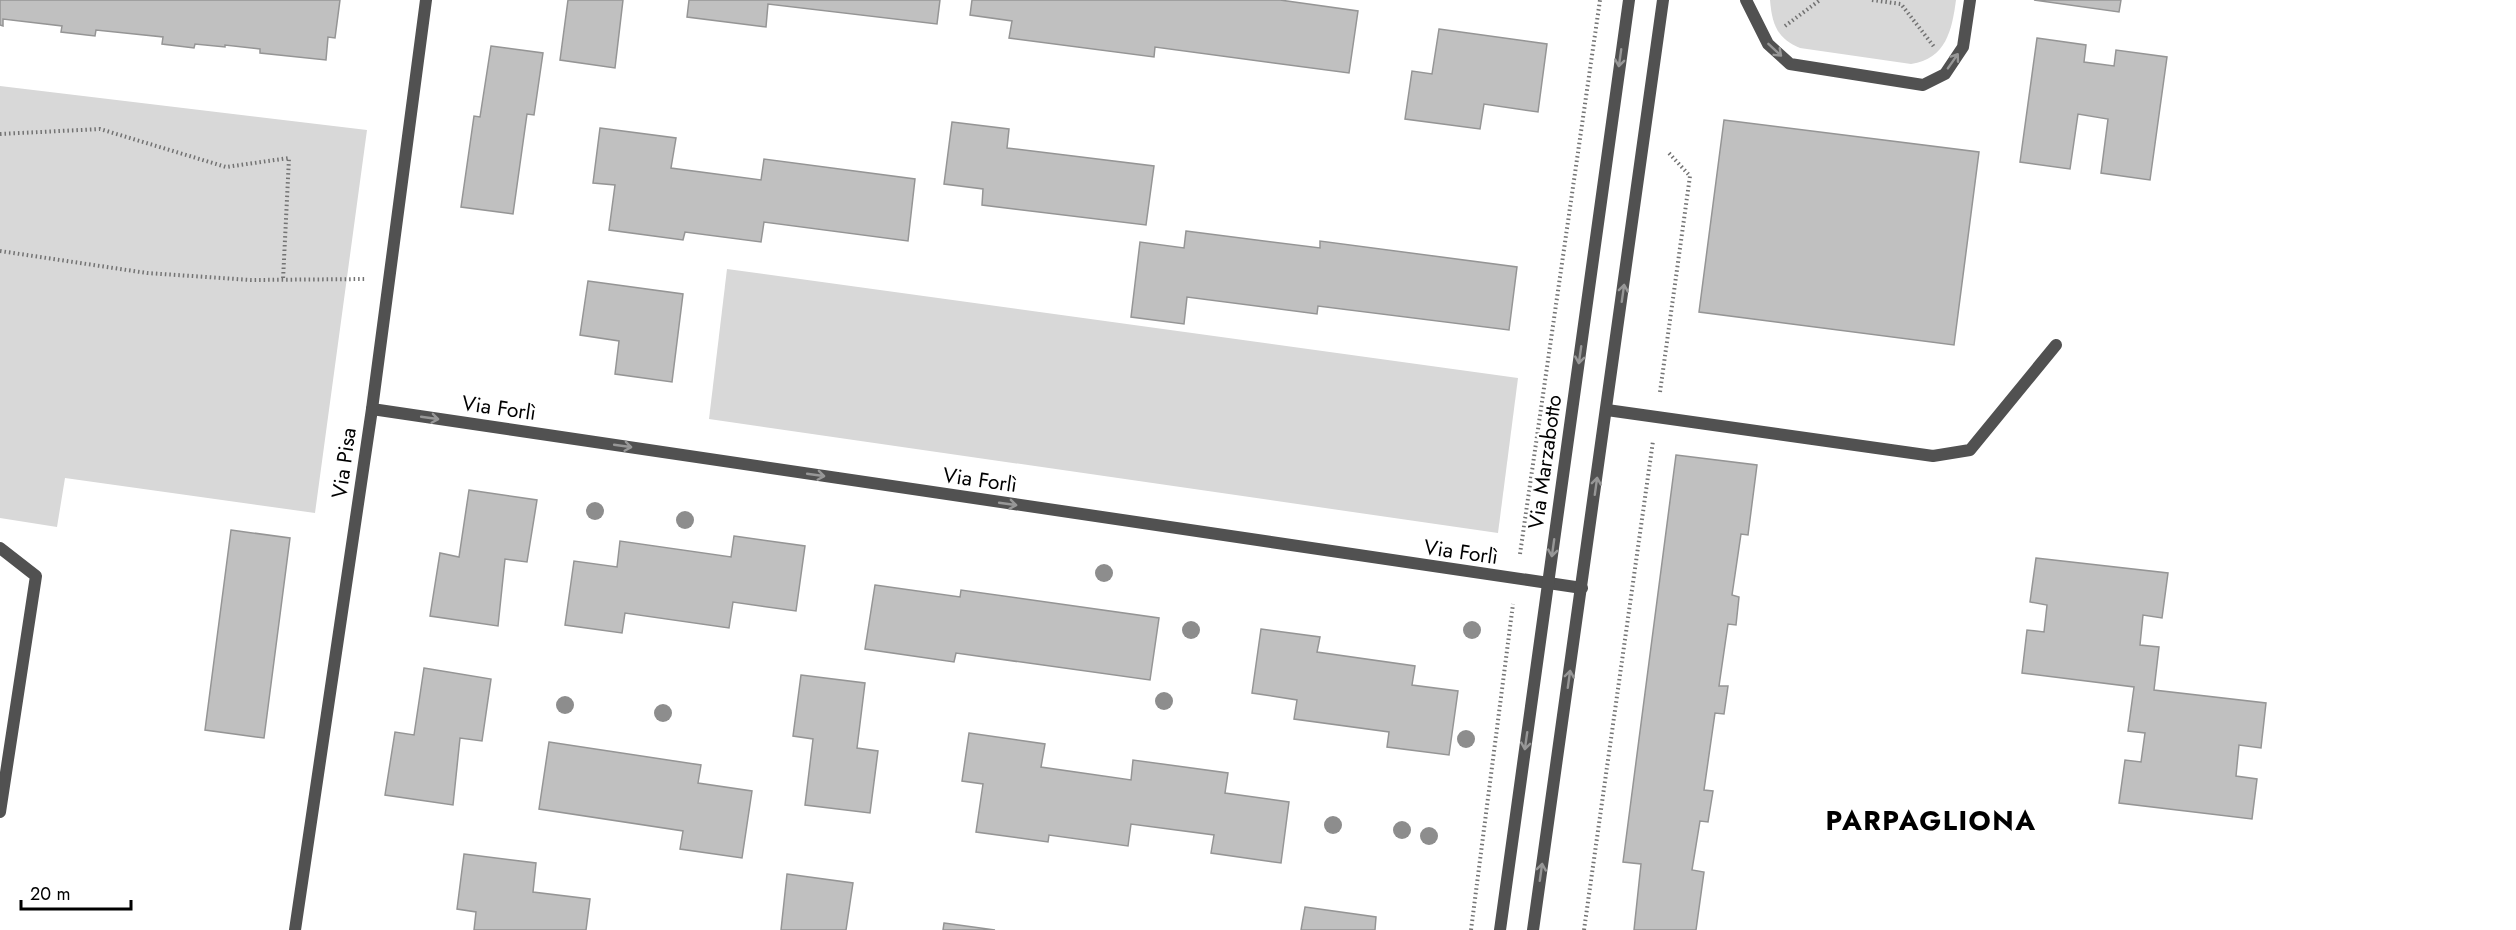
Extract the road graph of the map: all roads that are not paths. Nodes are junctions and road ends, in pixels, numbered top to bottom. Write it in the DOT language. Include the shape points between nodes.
graph roads {
  1 [pos="426,0"];
  2 [pos="1663,0"];
  3 [pos="1746,0"];
  4 [pos="1970,0"];
  5 [pos="1628,6"];
  6 [pos="2056,345"];
  7 [pos="372,409"];
  8 [pos="1607,410"];
  9 [pos="0,548"];
  10 [pos="1548,582"];
  11 [pos="1582,588"];
  12 [pos="0,812"];
  13 [pos="295,930"];
  14 [pos="1500,930"];
  15 [pos="1533,930"];
  1 -- 7 [label="street, Via Pisa"];
  8 -- 2 [label="street, one-way"];
  3 -- 4 [label="street, one-way" via="1766,40 1790,64 1923,85 1945,74 1963,47"];
  5 -- 10 [label="street, Via Marzabotto, one-way"];
  6 -- 8 [label="street" via="1970,450 1933,456"];
  7 -- 10 [label="street, Via Forlì, one-way"];
  7 -- 13 [label="street, Via Pisa"];
  11 -- 8 [label="street, one-way"];
  9 -- 12 [label="street" via="36,576"];
  10 -- 11 [label="street, Via Forlì"];
  10 -- 14 [label="street, Via Marzabotto, one-way"];
  15 -- 11 [label="street, one-way"];
}
